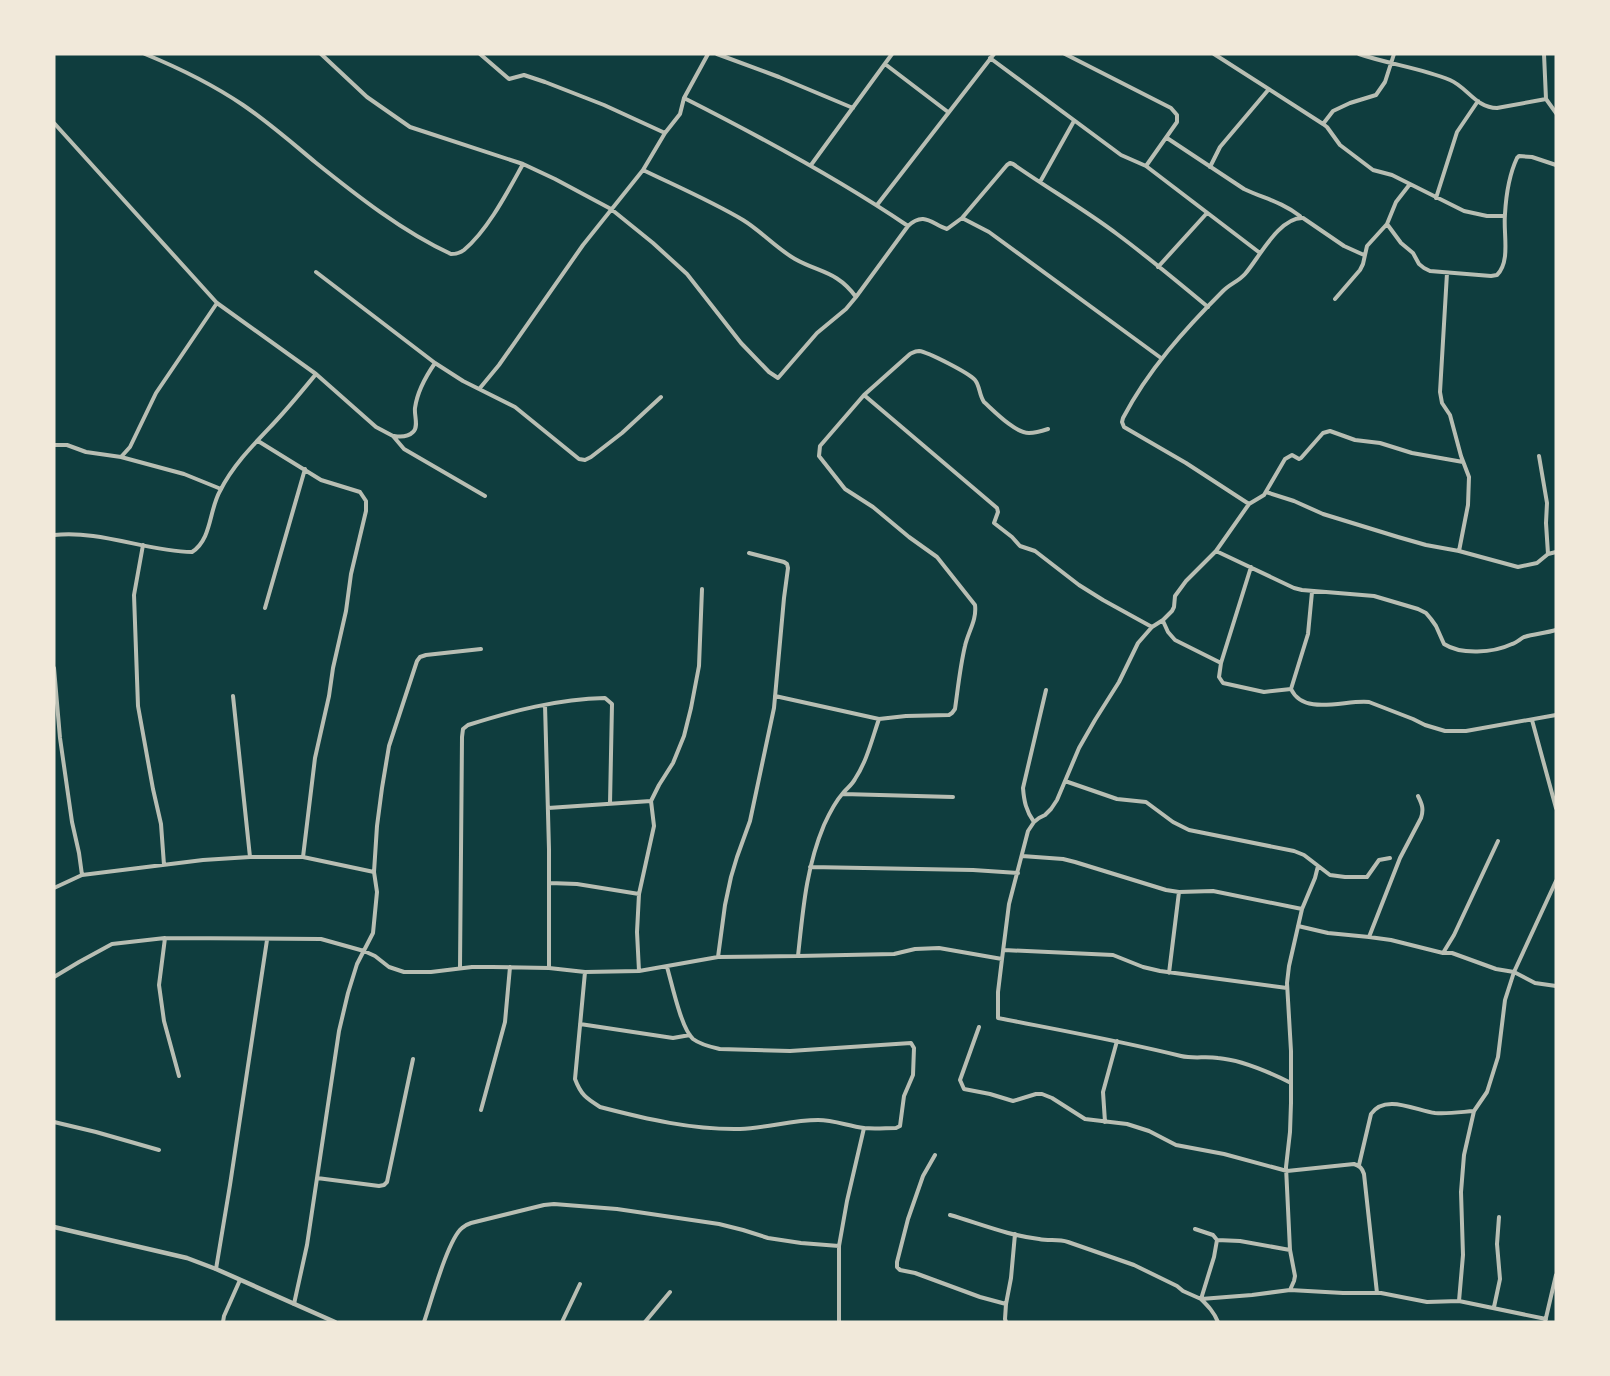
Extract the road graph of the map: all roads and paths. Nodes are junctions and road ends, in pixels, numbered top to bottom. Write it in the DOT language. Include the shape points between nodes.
graph roads {
  1 [pos="145,54"];
  2 [pos="321,54"];
  3 [pos="480,54"];
  4 [pos="708,54"];
  5 [pos="717,54"];
  6 [pos="892,54"];
  7 [pos="1065,54"];
  8 [pos="1214,54"];
  9 [pos="1359,54"];
  10 [pos="1394,54"];
  11 [pos="1544,54"];
  12 [pos="992,56"];
  13 [pos="1390,63"];
  14 [pos="885,64"];
  15 [pos="1269,89"];
  16 [pos="684,98"];
  17 [pos="1546,99"];
  18 [pos="1478,101"];
  19 [pos="853,108"];
  20 [pos="948,112"];
  21 [pos="1556,112"];
  22 [pos="1074,121"];
  23 [pos="54,123"];
  24 [pos="1323,124"];
  25 [pos="665,133"];
  26 [pos="1167,138"];
  27 [pos="523,164"];
  28 [pos="811,165"];
  29 [pos="1556,165"];
  30 [pos="1146,166"];
  31 [pos="1210,167"];
  32 [pos="643,170"];
  33 [pos="1040,182"];
  34 [pos="1410,184"];
  35 [pos="1436,198"];
  36 [pos="877,205"];
  37 [pos="611,209"];
  38 [pos="1207,213"];
  39 [pos="1504,216"];
  40 [pos="1300,217"];
  41 [pos="962,218"];
  42 [pos="1387,224"];
  43 [pos="908,226"];
  44 [pos="1260,253"];
  45 [pos="1364,255"];
  46 [pos="1158,267"];
  47 [pos="316,272"];
  48 [pos="1447,273"];
  49 [pos="856,297"];
  50 [pos="1335,299"];
  51 [pos="218,303"];
  52 [pos="1208,307"];
  53 [pos="1161,358"];
  54 [pos="435,363"];
  55 [pos="316,374"];
  56 [pos="480,388"];
  57 [pos="864,395"];
  58 [pos="661,396"];
  59 [pos="1048,429"];
  60 [pos="393,436"];
  61 [pos="258,441"];
  62 [pos="54,445"];
  63 [pos="1539,456"];
  64 [pos="121,457"];
  65 [pos="1463,462"];
  66 [pos="305,469"];
  67 [pos="221,489"];
  68 [pos="1266,492"];
  69 [pos="485,495"];
  70 [pos="1249,504"];
  71 [pos="54,535"];
  72 [pos="143,545"];
  73 [pos="1216,551"];
  74 [pos="1458,551"];
  75 [pos="1556,552"];
  76 [pos="749,553"];
  77 [pos="1548,554"];
  78 [pos="1251,567"];
  79 [pos="702,589"];
  80 [pos="1312,592"];
  81 [pos="266,608"];
  82 [pos="1163,620"];
  83 [pos="1152,627"];
  84 [pos="1556,630"];
  85 [pos="481,649"];
  86 [pos="1221,663"];
  87 [pos="54,668"];
  88 [pos="1291,689"];
  89 [pos="1046,690"];
  90 [pos="55,694"];
  91 [pos="233,696"];
  92 [pos="775,696"];
  93 [pos="545,705"];
  94 [pos="1556,716"];
  95 [pos="879,719"];
  96 [pos="1532,720"];
  97 [pos="1065,781"];
  98 [pos="843,794"];
  99 [pos="1418,795"];
  100 [pos="953,797"];
  101 [pos="651,801"];
  102 [pos="610,804"];
  103 [pos="548,808"];
  104 [pos="1556,808"];
  105 [pos="1034,822"];
  106 [pos="1498,841"];
  107 [pos="1022,856"];
  108 [pos="250,857"];
  109 [pos="303,857"];
  110 [pos="1390,858"];
  111 [pos="164,865"];
  112 [pos="1318,866"];
  113 [pos="810,867"];
  114 [pos="374,872"];
  115 [pos="1018,873"];
  116 [pos="82,875"];
  117 [pos="1556,881"];
  118 [pos="550,883"];
  119 [pos="54,888"];
  120 [pos="1179,892"];
  121 [pos="639,894"];
  122 [pos="1302,909"];
  123 [pos="1298,926"];
  124 [pos="1369,937"];
  125 [pos="165,938"];
  126 [pos="267,940"];
  127 [pos="1004,950"];
  128 [pos="364,951"];
  129 [pos="1443,953"];
  130 [pos="798,956"];
  131 [pos="718,957"];
  132 [pos="1002,959"];
  133 [pos="510,967"];
  134 [pos="667,967"];
  135 [pos="460,968"];
  136 [pos="549,968"];
  137 [pos="639,971"];
  138 [pos="585,972"];
  139 [pos="1514,972"];
  140 [pos="1169,973"];
  141 [pos="54,977"];
  142 [pos="1556,986"];
  143 [pos="1287,988"];
  144 [pos="580,1024"];
  145 [pos="979,1027"];
  146 [pos="690,1035"];
  147 [pos="1117,1041"];
  148 [pos="413,1059"];
  149 [pos="179,1076"];
  150 [pos="1291,1083"];
  151 [pos="481,1110"];
  152 [pos="1474,1111"];
  153 [pos="54,1122"];
  154 [pos="1105,1122"];
  155 [pos="864,1128"];
  156 [pos="159,1150"];
  157 [pos="935,1155"];
  158 [pos="1359,1165"];
  159 [pos="1287,1171"];
  160 [pos="317,1178"];
  161 [pos="950,1215"];
  162 [pos="1498,1218"];
  163 [pos="54,1227"];
  164 [pos="1195,1229"];
  165 [pos="1015,1234"];
  166 [pos="1217,1240"];
  167 [pos="839,1246"];
  168 [pos="1290,1250"];
  169 [pos="216,1269"];
  170 [pos="1556,1275"];
  171 [pos="240,1280"];
  172 [pos="580,1284"];
  173 [pos="1290,1290"];
  174 [pos="670,1292"];
  175 [pos="1377,1293"];
  176 [pos="1201,1299"];
  177 [pos="1459,1301"];
  178 [pos="294,1304"];
  179 [pos="1006,1304"];
  180 [pos="1494,1307"];
  181 [pos="1546,1320"];
  182 [pos="223,1322"];
  183 [pos="335,1322"];
  184 [pos="424,1322"];
  185 [pos="562,1322"];
  186 [pos="645,1322"];
  187 [pos="839,1322"];
  188 [pos="1006,1322"];
  189 [pos="1218,1322"];
  1 -- 27 [label="street" via="243,105 411,234 451,254 463,251 482,229"];
  2 -- 27 [label="street" via="367,97 410,127"];
  3 -- 25 [label="street" via="508,79 524,75 545,82"];
  4 -- 16 [label="street"];
  5 -- 19 [label="street"];
  6 -- 14 [label="street"];
  7 -- 26 [label="street" via="1171,108 1177,122"];
  8 -- 15 [label="street"];
  9 -- 13 [label="street"];
  10 -- 13 [label="street"];
  11 -- 17 [label="street"];
  12 -- 20 [label="street"];
  12 -- 22 [label="street"];
  13 -- 18 [label="street" via="1449,80"];
  13 -- 24 [label="street" via="1376,95 1333,111"];
  14 -- 19 [label="street"];
  14 -- 20 [label="street"];
  15 -- 24 [label="street"];
  15 -- 31 [label="street" via="1220,147"];
  16 -- 25 [label="street" via="680,114"];
  16 -- 28 [label="street"];
  17 -- 18 [label="street" via="1493,108"];
  17 -- 21 [label="street"];
  18 -- 35 [label="street" via="1457,132"];
  19 -- 28 [label="street"];
  20 -- 36 [label="street"];
  22 -- 30 [label="street" via="1121,155"];
  22 -- 33 [label="street"];
  23 -- 51 [label="street"];
  24 -- 34 [label="street" via="1340,146 1373,170"];
  25 -- 32 [label="street"];
  26 -- 30 [label="street"];
  26 -- 31 [label="street"];
  27 -- 37 [label="street"];
  28 -- 36 [label="street"];
  29 -- 39 [label="street" via="1519,156"];
  30 -- 38 [label="street"];
  31 -- 40 [label="street"];
  32 -- 37 [label="street"];
  32 -- 49 [label="street" via="744,220 793,258 842,281"];
  33 -- 41 [label="street" via="1010,163"];
  33 -- 46 [label="street"];
  34 -- 35 [label="street"];
  34 -- 42 [label="street" via="1396,202"];
  35 -- 39 [label="street" via="1472,214"];
  36 -- 43 [label="street"];
  37 -- 49 [label="street" via="687,274 741,343 778,378 812,338"];
  37 -- 56 [label="street"];
  38 -- 44 [label="street"];
  38 -- 46 [label="street"];
  39 -- 48 [label="street" via="1505,255 1500,273"];
  40 -- 44 [label="street" via="1278,230"];
  40 -- 45 [label="street"];
  41 -- 43 [label="street" via="947,229 926,219"];
  41 -- 53 [label="street" via="989,232"];
  42 -- 45 [label="street"];
  42 -- 48 [label="street" via="1419,264 1430,271"];
  43 -- 49 [label="street"];
  44 -- 52 [label="street" via="1242,277"];
  45 -- 50 [label="street" via="1360,270"];
  46 -- 52 [label="street"];
  47 -- 54 [label="street"];
  48 -- 65 [label="street" via="1440,392"];
  51 -- 55 [label="street"];
  51 -- 64 [label="street" via="156,393 130,447"];
  52 -- 53 [label="street"];
  53 -- 70 [label="street" via="1125,413 1124,427"];
  54 -- 56 [label="street"];
  54 -- 60 [label="street" via="417,400 416,427 403,437"];
  55 -- 60 [label="street" via="376,427"];
  55 -- 61 [label="street"];
  56 -- 58 [label="street" via="515,407 585,460 622,433"];
  57 -- 59 [label="street" via="910,354 920,351 972,377 984,402 1015,428 1029,433"];
  57 -- 83 [label="street" via="997,508 994,523 1020,546 1035,551 1079,585"];
  57 -- 95 [label="street" via="820,446 819,456 845,489 937,557 976,609 952,713"];
  60 -- 69 [label="street" via="404,449"];
  61 -- 66 [label="street"];
  61 -- 67 [label="street"];
  62 -- 64 [label="street"];
  63 -- 77 [label="street" via="1547,502"];
  64 -- 67 [label="street" via="184,474"];
  65 -- 68 [label="street" via="1355,440 1327,430 1301,458 1292,455 1285,459"];
  65 -- 74 [label="street" via="1468,472 1468,505"];
  66 -- 81 [label="street"];
  66 -- 109 [label="street" via="321,480 360,492 366,501 366,511 315,758"];
  67 -- 72 [label="street" via="199,548 183,552"];
  68 -- 70 [label="street"];
  68 -- 74 [label="street" via="1364,527"];
  70 -- 73 [label="street"];
  71 -- 72 [label="street" via="87,535"];
  72 -- 111 [label="street" via="134,595 138,706 161,825"];
  73 -- 78 [label="street"];
  73 -- 82 [label="street" via="1186,581 1175,596 1172,611"];
  74 -- 77 [label="street" via="1518,567 1537,563"];
  75 -- 77 [label="street"];
  76 -- 92 [label="street" via="783,562 788,568"];
  78 -- 80 [label="street" via="1294,588"];
  78 -- 86 [label="street"];
  79 -- 101 [label="street" via="699,666 691,708 673,763"];
  80 -- 84 [label="street" via="1374,596 1418,609 1431,619 1444,644 1460,651 1492,649"];
  80 -- 88 [label="street" via="1308,634"];
  82 -- 83 [label="street"];
  82 -- 86 [label="street" via="1175,640"];
  83 -- 97 [label="street" via="1138,643 1079,748"];
  85 -- 114 [label="street" via="426,655 417,661 389,746"];
  86 -- 88 [label="street" via="1219,677 1223,683 1264,692"];
  87 -- 90 [label="street"];
  88 -- 96 [label="street" via="1310,705 1369,702 1445,731"];
  89 -- 105 [label="street" via="1023,788 1028,814"];
  90 -- 116 [label="street"];
  91 -- 108 [label="street"];
  92 -- 95 [label="street"];
  92 -- 131 [label="street" via="750,821 729,886"];
  93 -- 102 [label="street" via="605,698 612,704"];
  93 -- 103 [label="street"];
  93 -- 135 [label="street" via="463,729"];
  94 -- 96 [label="street"];
  95 -- 98 [label="street" via="861,769"];
  96 -- 104 [label="street"];
  97 -- 105 [label="street" via="1052,809"];
  97 -- 112 [label="street" via="1118,799 1146,802 1189,830 1294,851"];
  98 -- 100 [label="street"];
  98 -- 113 [label="street" via="825,824"];
  99 -- 124 [label="street" via="1421,818 1400,858"];
  101 -- 102 [label="street"];
  101 -- 121 [label="street" via="654,826"];
  102 -- 103 [label="street"];
  103 -- 118 [label="street"];
  105 -- 107 [label="street"];
  106 -- 129 [label="street"];
  107 -- 115 [label="street"];
  107 -- 120 [label="street" via="1075,861"];
  108 -- 109 [label="street"];
  108 -- 111 [label="street"];
  109 -- 114 [label="street"];
  110 -- 112 [label="street" via="1379,860 1364,878 1337,877"];
  111 -- 116 [label="street"];
  112 -- 122 [label="street"];
  113 -- 115 [label="street"];
  113 -- 130 [label="street"];
  114 -- 128 [label="street" via="376,915"];
  115 -- 127 [label="street" via="1009,904"];
  116 -- 119 [label="street"];
  117 -- 139 [label="street"];
  118 -- 121 [label="street"];
  118 -- 136 [label="street"];
  120 -- 122 [label="street" via="1213,891"];
  120 -- 140 [label="street"];
  121 -- 137 [label="street"];
  122 -- 123 [label="street"];
  123 -- 124 [label="street"];
  123 -- 143 [label="street"];
  124 -- 129 [label="street"];
  125 -- 126 [label="street"];
  125 -- 141 [label="street" via="112,945"];
  125 -- 149 [label="street" via="159,985 164,1022"];
  126 -- 128 [label="street" via="321,939"];
  126 -- 169 [label="street"];
  127 -- 132 [label="street"];
  127 -- 140 [label="street" via="1113,956"];
  128 -- 135 [label="street" via="404,972"];
  128 -- 160 [label="street" via="339,1031"];
  129 -- 139 [label="street"];
  130 -- 131 [label="street"];
  130 -- 132 [label="street" via="894,954 939,948"];
  131 -- 134 [label="street"];
  132 -- 147 [label="street" via="998,1018"];
  133 -- 135 [label="street"];
  133 -- 136 [label="street"];
  133 -- 151 [label="street" via="505,1023"];
  134 -- 137 [label="street"];
  134 -- 146 [label="street"];
  136 -- 138 [label="street"];
  137 -- 138 [label="street"];
  138 -- 144 [label="street"];
  139 -- 142 [label="street" via="1534,983"];
  139 -- 152 [label="street" via="1505,1000 1498,1057 1487,1092"];
  140 -- 143 [label="street"];
  143 -- 150 [label="street"];
  144 -- 146 [label="street" via="673,1038"];
  144 -- 155 [label="street" via="575,1079 579,1092 600,1107 712,1129 761,1128 820,1120"];
  145 -- 154 [label="street" via="960,1080 964,1089 1013,1101 1042,1094 1085,1119"];
  146 -- 155 [label="street" via="700,1043 720,1049 771,1051 911,1043 914,1072 904,1096 900,1126"];
  147 -- 150 [label="street" via="1195,1058 1227,1059"];
  147 -- 154 [label="street" via="1103,1092"];
  148 -- 160 [label="street" via="387,1182 379,1186"];
  150 -- 159 [label="street"];
  152 -- 158 [label="street" via="1434,1113 1392,1104 1374,1109"];
  152 -- 177 [label="street" via="1461,1174 1463,1255"];
  153 -- 156 [label="street"];
  154 -- 159 [label="street" via="1127,1124 1176,1145"];
  155 -- 167 [label="street"];
  157 -- 179 [label="street" via="908,1219 897,1267"];
  158 -- 159 [label="street"];
  158 -- 175 [label="street" via="1364,1174"];
  159 -- 168 [label="street"];
  160 -- 178 [label="street"];
  161 -- 165 [label="street"];
  162 -- 180 [label="street" via="1500,1279"];
  163 -- 169 [label="street" via="187,1258"];
  164 -- 166 [label="street"];
  165 -- 176 [label="street" via="1057,1239 1104,1254"];
  165 -- 179 [label="street"];
  166 -- 168 [label="street"];
  166 -- 176 [label="street"];
  167 -- 184 [label="street" via="768,1238 719,1224 617,1209 544,1204 463,1227 448,1253"];
  167 -- 187 [label="street"];
  168 -- 173 [label="street" via="1295,1276"];
  169 -- 171 [label="street"];
  170 -- 181 [label="street"];
  171 -- 178 [label="street"];
  171 -- 182 [label="street"];
  172 -- 185 [label="street"];
  173 -- 175 [label="street"];
  173 -- 176 [label="street"];
  174 -- 186 [label="street"];
  175 -- 177 [label="street" via="1427,1302"];
  176 -- 189 [label="street"];
  177 -- 180 [label="street"];
  178 -- 183 [label="street"];
  179 -- 188 [label="street"];
  180 -- 181 [label="street"];
}
